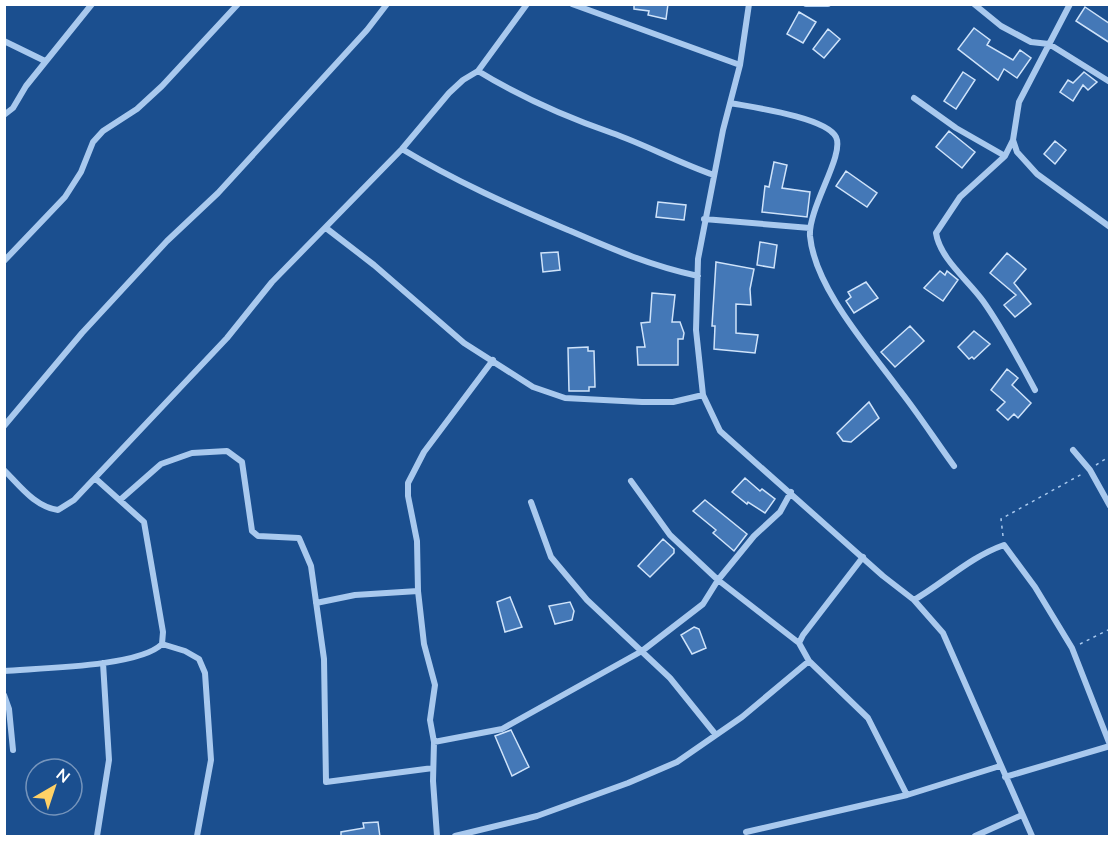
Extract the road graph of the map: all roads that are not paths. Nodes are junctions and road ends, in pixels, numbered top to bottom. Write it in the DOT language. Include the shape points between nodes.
graph roads {
  1 [pos="92,4"];
  2 [pos="238,4"];
  3 [pos="387,4"];
  4 [pos="527,4"];
  5 [pos="573,4"];
  6 [pos="749,4"];
  7 [pos="807,4"];
  8 [pos="828,4"];
  9 [pos="974,4"];
  10 [pos="1070,4"];
  11 [pos="4,41"];
  12 [pos="1049,44"];
  13 [pos="45,61"];
  14 [pos="740,65"];
  15 [pos="478,71"];
  16 [pos="1110,82"];
  17 [pos="914,98"];
  18 [pos="730,103"];
  19 [pos="4,115"];
  20 [pos="1012,140"];
  21 [pos="402,149"];
  22 [pos="1005,156"];
  23 [pos="714,175"];
  24 [pos="704,219"];
  25 [pos="1110,227"];
  26 [pos="326,228"];
  27 [pos="810,228"];
  28 [pos="4,261"];
  29 [pos="698,276"];
  30 [pos="493,360"];
  31 [pos="1035,390"];
  32 [pos="703,395"];
  33 [pos="4,426"];
  34 [pos="1073,450"];
  35 [pos="954,466"];
  36 [pos="4,470"];
  37 [pos="96,478"];
  38 [pos="631,481"];
  39 [pos="792,492"];
  40 [pos="120,500"];
  41 [pos="531,502"];
  42 [pos="1110,506"];
  43 [pos="863,557"];
  44 [pos="718,580"];
  45 [pos="418,591"];
  46 [pos="914,600"];
  47 [pos="316,603"];
  48 [pos="799,643"];
  49 [pos="162,644"];
  50 [pos="642,651"];
  51 [pos="809,661"];
  52 [pos="103,663"];
  53 [pos="4,671"];
  54 [pos="4,695"];
  55 [pos="716,735"];
  56 [pos="434,742"];
  57 [pos="1110,746"];
  58 [pos="13,750"];
  59 [pos="1000,766"];
  60 [pos="434,768"];
  61 [pos="1005,777"];
  62 [pos="907,795"];
  63 [pos="1022,815"];
  64 [pos="746,832"];
  65 [pos="97,837"];
  66 [pos="197,837"];
  67 [pos="437,837"];
  68 [pos="455,837"];
  69 [pos="975,837"];
  70 [pos="1032,837"];
  1 -- 13 [label="street"];
  2 -- 28 [label="street" via="145,102 103,131 93,142 65,197"];
  3 -- 33 [label="street" via="218,193 167,241 82,333"];
  4 -- 15 [label="street"];
  5 -- 14 [label="street"];
  6 -- 14 [label="street"];
  7 -- 8 [label="street"];
  9 -- 12 [label="street" via="1019,36"];
  10 -- 12 [label="street"];
  11 -- 13 [label="street"];
  12 -- 16 [label="street"];
  12 -- 20 [label="street" via="1018,102"];
  13 -- 19 [label="street"];
  14 -- 18 [label="street"];
  15 -- 21 [label="street" via="448,93"];
  15 -- 23 [label="street" via="514,93 583,125"];
  17 -- 22 [label="street"];
  18 -- 23 [label="street"];
  18 -- 27 [label="street" via="804,120 831,130 836,136 838,150 818,195"];
  20 -- 22 [label="street"];
  20 -- 25 [label="street" via="1031,168"];
  21 -- 26 [label="street"];
  21 -- 29 [label="street" via="447,176 607,248 645,263"];
  22 -- 31 [label="street" via="960,198 936,233 937,241 984,301"];
  23 -- 24 [label="street"];
  24 -- 27 [label="street"];
  24 -- 29 [label="street"];
  26 -- 30 [label="street" via="464,343"];
  26 -- 37 [label="street" via="272,282 226,338"];
  27 -- 35 [label="street" via="820,271 845,321"];
  29 -- 32 [label="street" via="696,330"];
  30 -- 32 [label="street" via="532,387 565,398 674,402"];
  30 -- 45 [label="street" via="424,452 408,483 417,541"];
  32 -- 39 [label="street" via="720,431"];
  34 -- 42 [label="street" via="1090,470"];
  36 -- 37 [label="street" via="36,502 58,510"];
  37 -- 40 [label="street"];
  38 -- 44 [label="street" via="670,535"];
  39 -- 43 [label="street"];
  39 -- 44 [label="street" via="780,512 754,536"];
  40 -- 47 [label="street" via="161,464 192,453 227,451 242,462 252,531 258,536 299,538 311,566"];
  40 -- 49 [label="street" via="140,516 147,529"];
  41 -- 50 [label="street" via="551,557 587,600"];
  43 -- 46 [label="street"];
  43 -- 48 [label="street"];
  44 -- 48 [label="street"];
  44 -- 50 [label="street" via="703,604"];
  45 -- 47 [label="street" via="355,595"];
  45 -- 56 [label="street" via="424,644 435,685 430,720"];
  46 -- 57 [label="street" via="971,559 1004,545 1072,648"];
  46 -- 59 [label="street" via="943,633"];
  47 -- 60 [label="street" via="324,659 326,782"];
  48 -- 51 [label="street"];
  49 -- 52 [label="street" via="142,654"];
  49 -- 66 [label="street" via="199,659 205,673 212,760"];
  50 -- 55 [label="street" via="687,697"];
  50 -- 56 [label="street" via="502,729"];
  51 -- 55 [label="street"];
  51 -- 62 [label="street" via="868,718"];
  52 -- 53 [label="street"];
  52 -- 65 [label="street" via="109,760"];
  54 -- 58 [label="street"];
  55 -- 68 [label="street" via="677,762 628,783 537,816"];
  56 -- 60 [label="street"];
  57 -- 61 [label="street"];
  59 -- 61 [label="street"];
  59 -- 62 [label="street"];
  60 -- 67 [label="street"];
  61 -- 63 [label="street"];
  62 -- 64 [label="street"];
  63 -- 69 [label="street"];
  63 -- 70 [label="street"];
}
